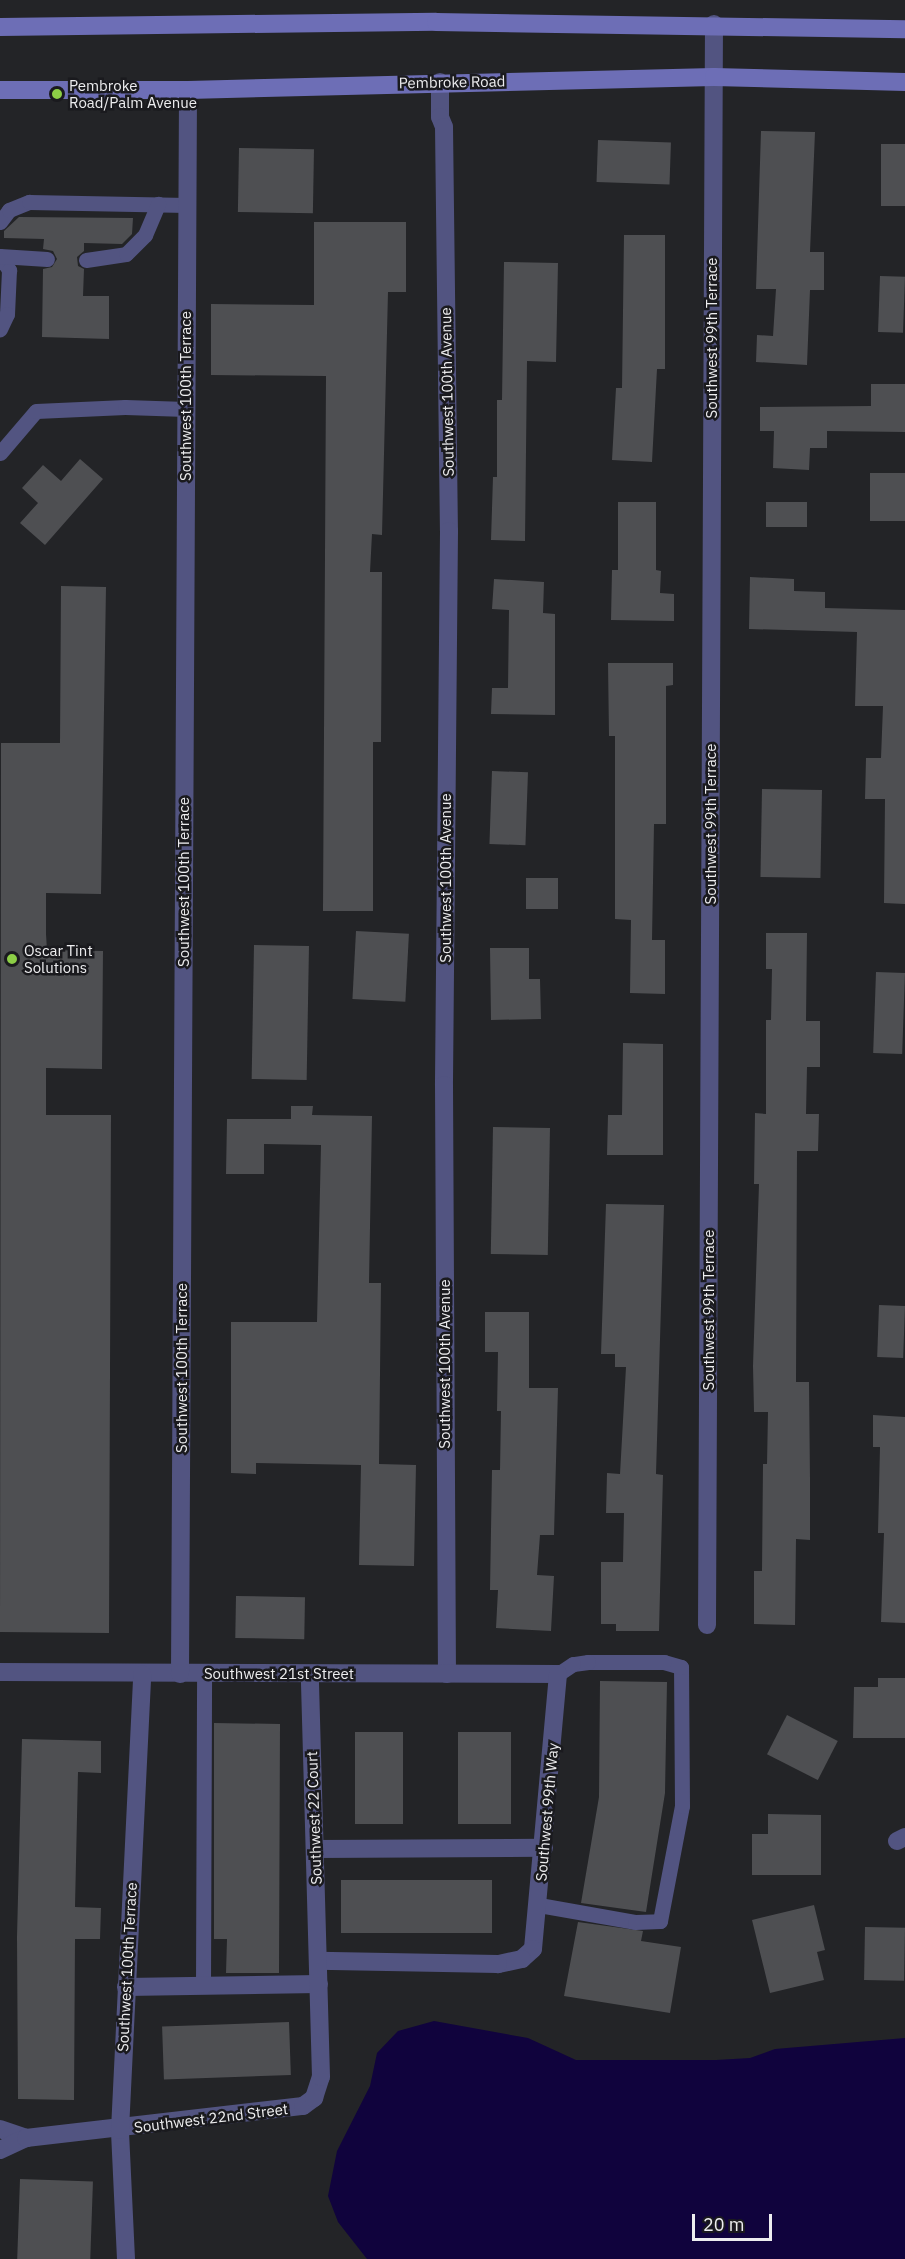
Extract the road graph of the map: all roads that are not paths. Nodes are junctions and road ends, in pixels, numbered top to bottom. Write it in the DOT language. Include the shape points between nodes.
graph roads {
  1 [pos="714,24"];
  2 [pos="0,27"];
  3 [pos="905,29"];
  4 [pos="714,77"];
  5 [pos="440,82"];
  6 [pos="905,82"];
  7 [pos="0,90"];
  8 [pos="188,90"];
  9 [pos="158,204"];
  10 [pos="187,204"];
  11 [pos="0,222"];
  12 [pos="103,242"];
  13 [pos="38,243"];
  14 [pos="0,256"];
  15 [pos="103,258"];
  16 [pos="86,260"];
  17 [pos="0,329"];
  18 [pos="186,409"];
  19 [pos="0,453"];
  20 [pos="707,1625"];
  21 [pos="0,1672"];
  22 [pos="180,1674"];
  23 [pos="204,1674"];
  24 [pos="310,1674"];
  25 [pos="447,1674"];
  26 [pos="558,1674"];
  27 [pos="142,1675"];
  28 [pos="544,1848"];
  29 [pos="315,1849"];
  30 [pos="539,1905"];
  31 [pos="318,1961"];
  32 [pos="319,1984"];
  33 [pos="203,1986"];
  34 [pos="126,1987"];
  35 [pos="0,2129"];
  36 [pos="120,2130"];
  37 [pos="26,2138"];
  38 [pos="0,2150"];
  39 [pos="126,2259"];
  1 -- 2 [label="main road"];
  1 -- 3 [label="main road"];
  1 -- 4 [label="street, Southwest 99th Terrace"];
  4 -- 5 [label="main road, Pembroke Road"];
  4 -- 6 [label="main road, Pembroke Road"];
  4 -- 20 [label="street, Southwest 99th Terrace"];
  5 -- 8 [label="main road, Pembroke Road"];
  5 -- 25 [label="street, Southwest 100th Avenue" via="440,117 444,127 449,519 444,1085"];
  7 -- 8 [label="main road, Pembroke Road"];
  8 -- 10 [label="street, Southwest 100th Terrace"];
  9 -- 10 [label="lane"];
  9 -- 11 [label="lane" via="104,210 9,210"];
  9 -- 15 [label="lane" via="145,235 126,254"];
  10 -- 18 [label="street, Southwest 100th Terrace"];
  12 -- 15 [label="lane"];
  13 -- 14 [label="lane" via="42,259"];
  14 -- 17 [label="lane" via="9,270 7,314"];
  15 -- 16 [label="lane"];
  18 -- 19 [label="lane" via="36,411"];
  18 -- 22 [label="street, Southwest 100th Terrace"];
  21 -- 27 [label="street, Southwest 21st Street"];
  22 -- 23 [label="street, Southwest 21st Street"];
  22 -- 27 [label="street, Southwest 21st Street"];
  23 -- 24 [label="street, Southwest 21st Street"];
  23 -- 33 [label="lane"];
  24 -- 25 [label="street, Southwest 21st Street"];
  24 -- 29 [label="street, Southwest 22 Court"];
  25 -- 26 [label="street, Southwest 21st Street"];
  26 -- 28 [label="street, Southwest 99th Way"];
  26 -- 30 [label="lane" via="588,1662 664,1662 681,1666 682,1806 660,1921 635,1922"];
  27 -- 34 [label="street, Southwest 100th Terrace"];
  28 -- 29 [label="street"];
  28 -- 30 [label="street, Southwest 99th Way"];
  29 -- 31 [label="street, Southwest 22 Court"];
  30 -- 31 [label="street, Southwest 99th Way" via="533,1949 522,1959 498,1964"];
  31 -- 32 [label="street, Southwest 22nd Street"];
  32 -- 33 [label="street"];
  32 -- 36 [label="street, Southwest 22nd Street" via="321,2077 314,2098 303,2106"];
  33 -- 34 [label="street"];
  34 -- 36 [label="street, Southwest 100th Terrace"];
  35 -- 37 [label="street, Southwest 22nd Street"];
  36 -- 37 [label="street, Southwest 22nd Street"];
  36 -- 39 [label="street, Southwest 100th Terrace"];
  37 -- 38 [label="street, Southwest 22nd Street"];
}
